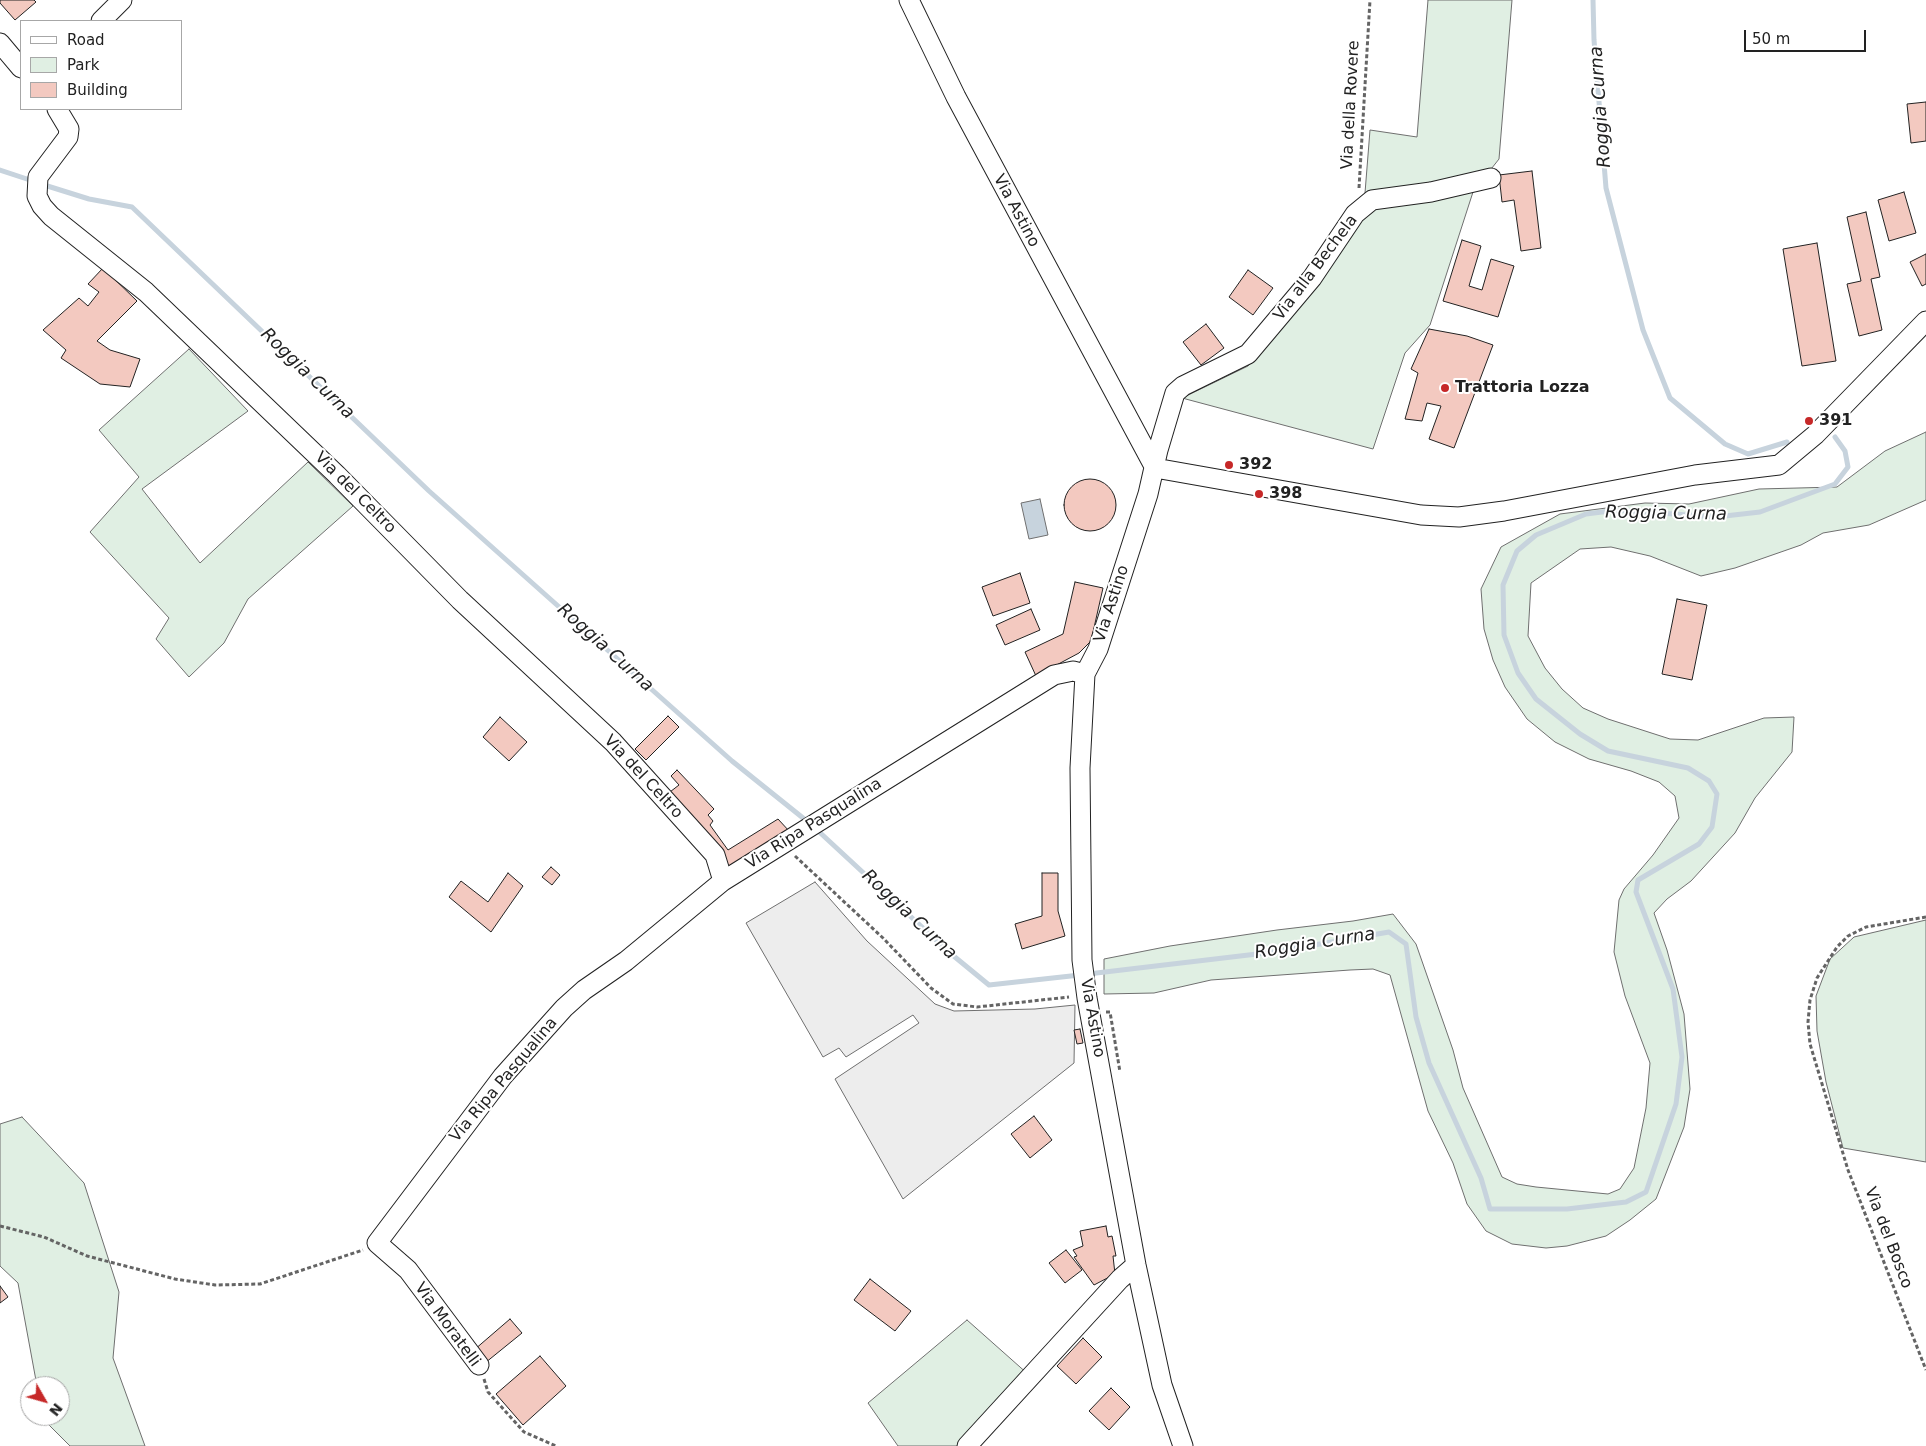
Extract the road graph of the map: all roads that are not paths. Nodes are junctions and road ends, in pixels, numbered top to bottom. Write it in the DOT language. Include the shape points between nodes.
graph roads {
  1 [pos="122,0"];
  2 [pos="909,0"];
  3 [pos="102,20"];
  4 [pos="0,43"];
  5 [pos="20,67"];
  6 [pos="58,110"];
  7 [pos="1491,178"];
  8 [pos="1926,321"];
  9 [pos="1155,468"];
  10 [pos="1085,674"];
  11 [pos="723,881"];
  12 [pos="377,1243"];
  13 [pos="1136,1265"];
  14 [pos="479,1364"];
  15 [pos="967,1446"];
  16 [pos="1183,1446"];
  1 -- 3 [label="street"];
  2 -- 9 [label="street, Via Astino" via="956,96"];
  4 -- 5 [label="street"];
  6 -- 11 [label="street, Via del Celtro" via="69,129 68,137 38,187 42,206 50,216 146,292 337,475 460,600 613,742 714,855"];
  7 -- 9 [label="street, Via alla Bechela" via="1431,192 1372,200 1358,211 1312,278 1248,354 1175,392"];
  8 -- 9 [label="street" via="1815,435 1780,465 1695,475 1459,516 1421,514"];
  9 -- 10 [label="street, Via Astino" via="1098,649"];
  10 -- 11 [label="street, Via Ripa Pasqualina" via="1073,671 1054,675"];
  10 -- 13 [label="street, Via Astino" via="1080,768 1082,960"];
  11 -- 12 [label="street, Via Ripa Pasqualina" via="564,1008 503,1076"];
  12 -- 14 [label="street, Via Moratelli" via="408,1270"];
  13 -- 15 [label="street"];
  13 -- 16 [label="street, Via Astino" via="1162,1385"];
}
